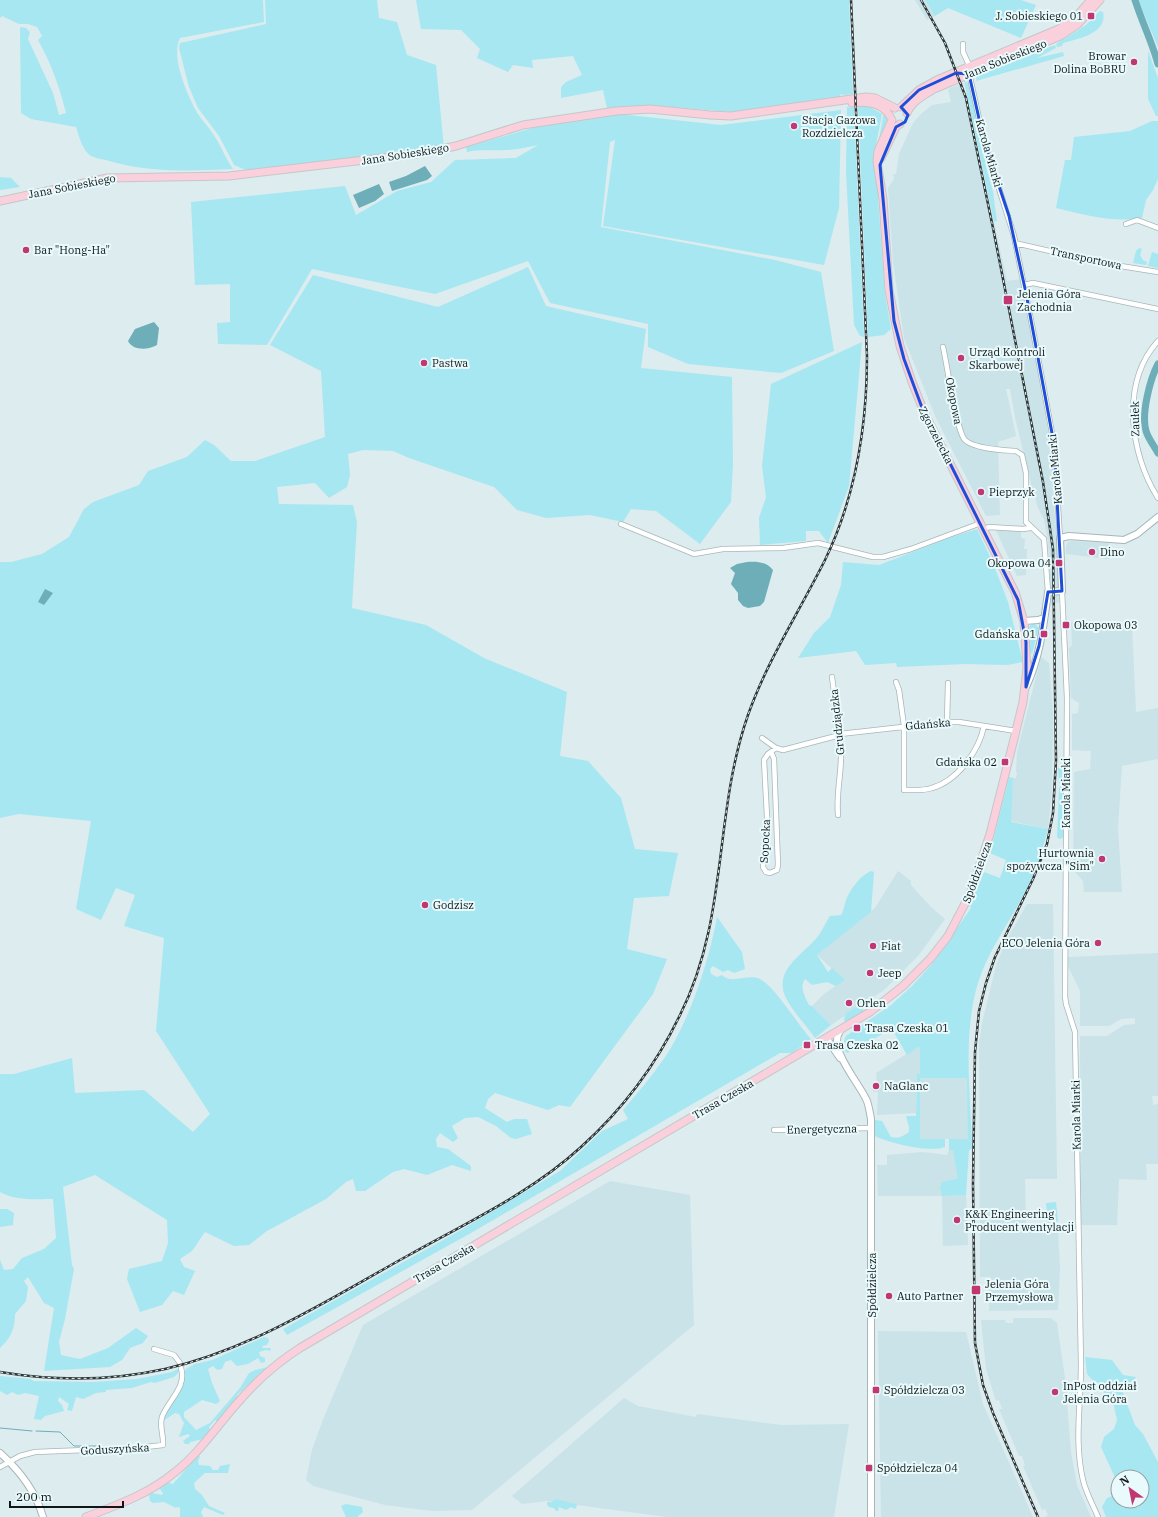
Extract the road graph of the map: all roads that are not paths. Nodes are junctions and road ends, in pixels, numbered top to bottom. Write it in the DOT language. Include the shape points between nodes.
graph roads {
  1 [pos="1096,1"];
  2 [pos="963,44"];
  3 [pos="972,68"];
  4 [pos="808,105"];
  5 [pos="898,108"];
  6 [pos="907,114"];
  7 [pos="891,118"];
  8 [pos="900,124"];
  9 [pos="879,172"];
  10 [pos="0,201"];
  11 [pos="1126,224"];
  12 [pos="1158,228"];
  13 [pos="1015,243"];
  14 [pos="1158,272"];
  15 [pos="1024,285"];
  16 [pos="1158,309"];
  17 [pos="1158,341"];
  18 [pos="943,347"];
  19 [pos="1158,498"];
  20 [pos="1158,517"];
  21 [pos="621,524"];
  22 [pos="983,526"];
  23 [pos="1030,528"];
  24 [pos="1060,538"];
  25 [pos="1062,591"];
  26 [pos="1048,592"];
  27 [pos="1044,618"];
  28 [pos="1024,621"];
  29 [pos="832,677"];
  30 [pos="896,682"];
  31 [pos="948,683"];
  32 [pos="1026,688"];
  33 [pos="947,722"];
  34 [pos="904,726"];
  35 [pos="984,726"];
  36 [pos="1016,731"];
  37 [pos="840,735"];
  38 [pos="762,738"];
  39 [pos="776,748"];
  40 [pos="771,752"];
  41 [pos="838,814"];
  42 [pos="840,1031"];
  43 [pos="827,1039"];
  44 [pos="838,1048"];
  45 [pos="843,1060"];
  46 [pos="871,1128"];
  47 [pos="774,1130"];
  48 [pos="154,1349"];
  49 [pos="0,1453"];
  50 [pos="10,1462"];
  51 [pos="0,1467"];
  52 [pos="35,1499"];
  53 [pos="39,1517"];
  54 [pos="43,1517"];
  55 [pos="86,1517"];
  56 [pos="871,1517"];
  57 [pos="1098,1517"];
  1 -- 3 [label="main road, Jana Sobieskiego" via="1059,29"];
  1 -- 3 [label="main road, Jana Sobieskiego" via="1078,24 1060,36"];
  2 -- 3 [label="street, Karola Miarki" via="963,52"];
  3 -- 5 [label="main road, Jana Sobieskiego" via="924,88"];
  3 -- 6 [label="main road, Jana Sobieskiego" via="926,94 911,106"];
  3 -- 13 [label="street, Karola Miarki" via="984,141 1009,216"];
  4 -- 5 [label="main road, Jana Sobieskiego" via="866,96"];
  4 -- 7 [label="main road, Jana Sobieskiego" via="867,102 878,106"];
  4 -- 10 [label="main road, Jana Sobieskiego" via="725,116 650,109 616,110 523,125 456,146 416,154 229,176 107,178"];
  5 -- 6 [label="main road"];
  5 -- 7 [label="main road"];
  6 -- 8 [label="main road" via="906,120"];
  7 -- 8 [label="main road" via="896,124"];
  7 -- 9 [label="main road, Zgorzelecka" via="878,151"];
  8 -- 9 [label="main road, Zgorzelecka" via="882,154"];
  9 -- 22 [label="main road, Zgorzelecka" via="890,290 904,359 924,412"];
  11 -- 12 [label="street" via="1137,220"];
  13 -- 14 [label="street, Transportowa" via="1102,263"];
  13 -- 15 [label="street, Karola Miarki"];
  15 -- 16 [label="street" via="1033,283"];
  15 -- 24 [label="street, Karola Miarki" via="1054,444"];
  17 -- 19 [label="street, Zaułek" via="1140,370 1134,405 1137,447"];
  18 -- 23 [label="street, Okopowa" via="959,425 965,440 972,445 1016,451 1022,455 1026,473 1026,522"];
  20 -- 24 [label="street" via="1124,540 1069,536"];
  21 -- 22 [label="street" via="694,554 723,549 783,548 818,543 871,557 884,557"];
  22 -- 23 [label="street"];
  22 -- 28 [label="main road, Zgorzelecka" via="1010,580"];
  23 -- 26 [label="street" via="1044,539"];
  24 -- 25 [label="street, Karola Miarki"];
  25 -- 26 [label="street"];
  25 -- 57 [label="street, Karola Miarki" via="1067,698 1065,996 1075,1032 1081,1365 1079,1441 1083,1479"];
  26 -- 27 [label="street"];
  27 -- 28 [label="street"];
  27 -- 32 [label="street" via="1032,674"];
  28 -- 32 [label="main road, Zgorzelecka" via="1028,660"];
  29 -- 37 [label="street, Grudziądzka"];
  30 -- 34 [label="street"];
  31 -- 33 [label="street"];
  32 -- 36 [label="main road, Spółdzielcza"];
  33 -- 34 [label="street, Gdańska"];
  33 -- 35 [label="street, Gdańska"];
  34 -- 35 [label="street" via="904,790 931,788 956,772 968,760"];
  34 -- 37 [label="street, Gdańska"];
  35 -- 36 [label="street, Gdańska"];
  36 -- 42 [label="main road, Spółdzielcza" via="979,872 954,925 938,948 903,986 877,1008"];
  37 -- 39 [label="street, Gdańska" via="790,749"];
  37 -- 41 [label="street, Grudziądzka"];
  38 -- 39 [label="street"];
  39 -- 40 [label="street"];
  40 -- 40 [label="street, Sopocka" via="774,758 778,865 777,870 770,873 763,869 763,851 767,817 764,760"];
  42 -- 43 [label="main road, Spółdzielcza"];
  42 -- 44 [label="street, Spółdzielcza" via="837,1037"];
  43 -- 44 [label="street, Spółdzielcza" via="832,1040"];
  43 -- 45 [label="street, Spółdzielcza"];
  43 -- 55 [label="main road, Trasa Czeska" via="300,1348 254,1385 175,1473 135,1497"];
  44 -- 45 [label="street, Spółdzielcza"];
  45 -- 46 [label="street, Spółdzielcza" via="867,1101"];
  46 -- 47 [label="street, Energetyczna"];
  46 -- 56 [label="street, Spółdzielcza"];
  48 -- 50 [label="street, Goduszyńska" via="174,1355 182,1376 180,1387 161,1419 163,1445 34,1452"];
  49 -- 50 [label="street"];
  50 -- 51 [label="street, Goduszyńska"];
  50 -- 52 [label="street"];
  52 -- 53 [label="street"];
  52 -- 54 [label="street"];
}
